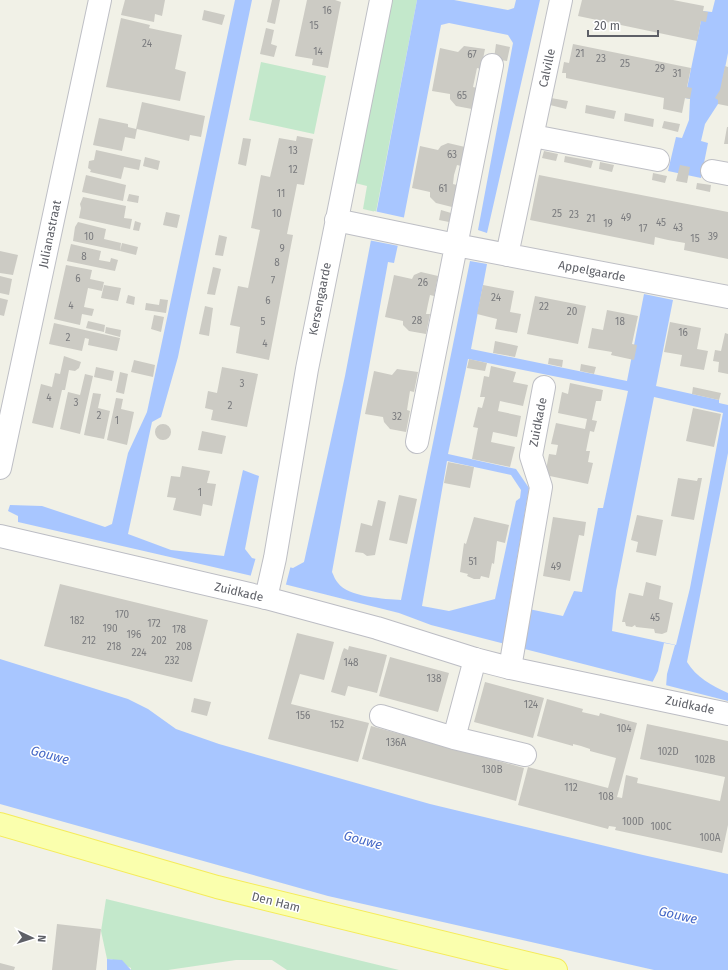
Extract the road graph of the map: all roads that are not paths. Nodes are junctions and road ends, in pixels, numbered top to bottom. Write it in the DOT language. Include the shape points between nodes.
graph roads {
  1 [pos="100,0"];
  2 [pos="381,0"];
  3 [pos="561,0"];
  4 [pos="492,65"];
  5 [pos="533,136"];
  6 [pos="658,160"];
  7 [pos="336,220"];
  8 [pos="463,246"];
  9 [pos="501,254"];
  10 [pos="728,297"];
  11 [pos="544,387"];
  12 [pos="5,422"];
  13 [pos="417,442"];
  14 [pos="0,468"];
  15 [pos="0,536"];
  16 [pos="267,592"];
  17 [pos="475,659"];
  18 [pos="510,668"];
  19 [pos="728,714"];
  20 [pos="381,716"];
  21 [pos="454,738"];
  22 [pos="525,755"];
  23 [pos="0,824"];
  24 [pos="556,970"];
  1 -- 12 [label="street, Julianastraat"];
  2 -- 7 [label="street, Kersengaarde"];
  3 -- 5 [label="street, Calville"];
  4 -- 8 [label="street"];
  5 -- 6 [label="street"];
  5 -- 9 [label="street, Calville"];
  7 -- 8 [label="street, Appelgaarde"];
  7 -- 16 [label="street, Kersengaarde" via="306,369 275,558"];
  8 -- 9 [label="street, Appelgaarde"];
  8 -- 13 [label="street"];
  9 -- 10 [label="street, Appelgaarde"];
  11 -- 18 [label="street, Zuidkade" via="531,456 540,488"];
  12 -- 14 [label="street, Julianastraat"];
  15 -- 16 [label="street, Zuidkade"];
  16 -- 17 [label="street, Zuidkade"];
  17 -- 18 [label="street, Zuidkade"];
  17 -- 21 [label="street"];
  18 -- 19 [label="street, Zuidkade"];
  20 -- 21 [label="street"];
  21 -- 22 [label="street"];
  23 -- 24 [label="main road, Den Ham" via="216,887"];
}
